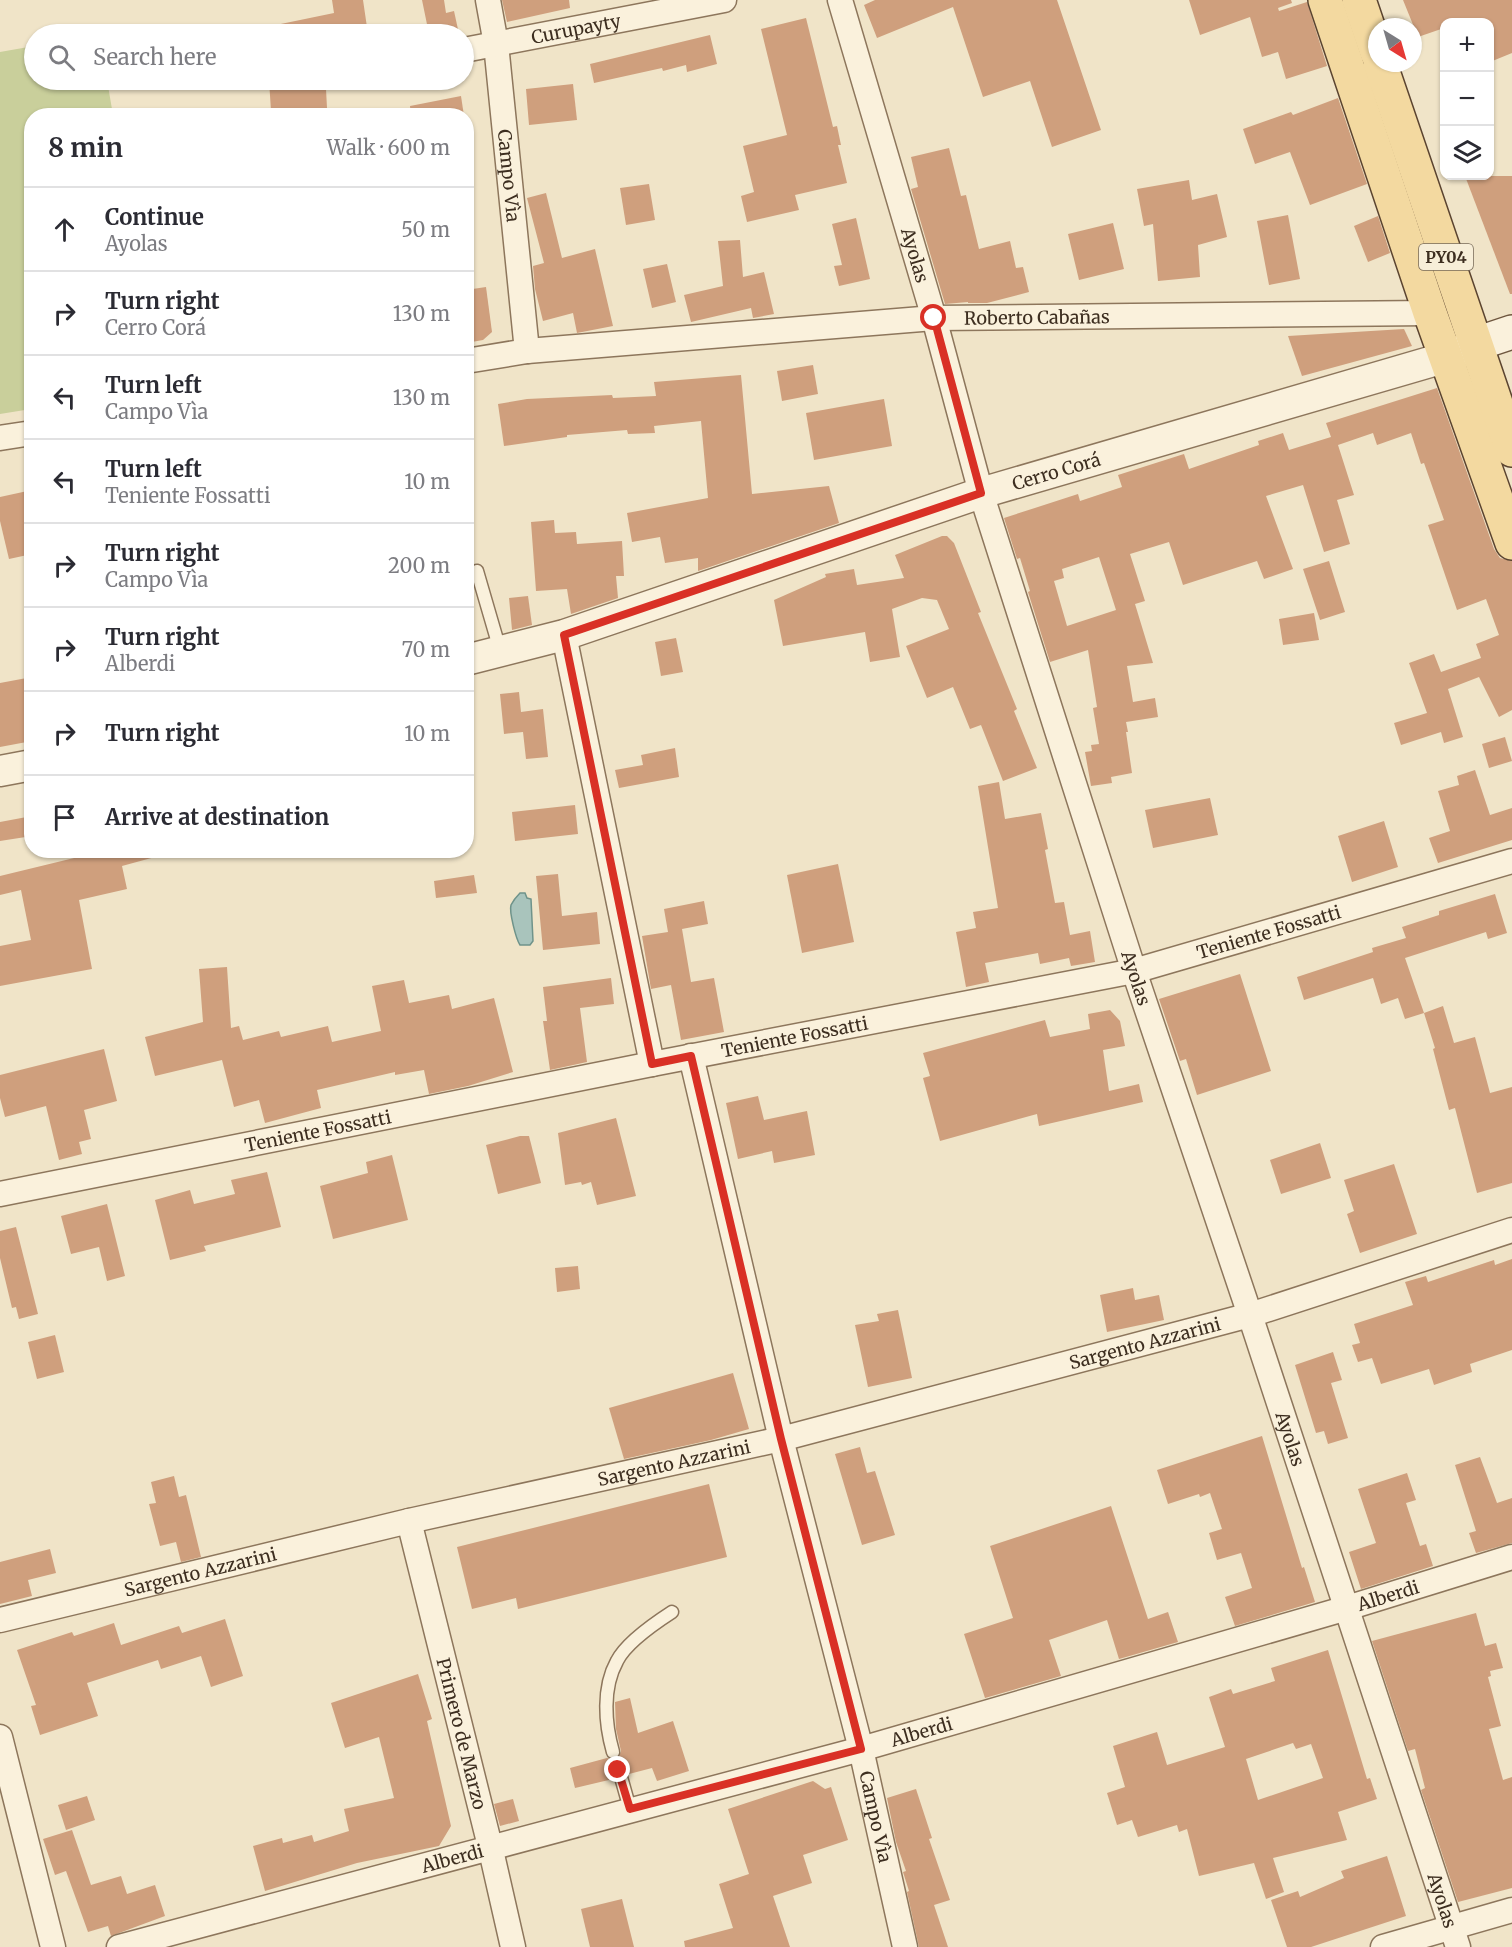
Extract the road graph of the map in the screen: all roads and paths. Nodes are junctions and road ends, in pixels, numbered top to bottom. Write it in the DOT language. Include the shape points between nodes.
graph roads {
  1 [pos="488,0"];
  2 [pos="724,0"];
  3 [pos="840,0"];
  4 [pos="1325,0"];
  5 [pos="1359,0"];
  6 [pos="1368,26"];
  7 [pos="496,44"];
  8 [pos="474,48"];
  9 [pos="1383,72"];
  10 [pos="1430,313"];
  11 [pos="934,318"];
  12 [pos="1512,332"];
  13 [pos="527,351"];
  14 [pos="1462,351"];
  15 [pos="474,360"];
  16 [pos="24,434"];
  17 [pos="0,438"];
  18 [pos="1512,450"];
  19 [pos="981,493"];
  20 [pos="1512,543"];
  21 [pos="474,572"];
  22 [pos="564,635"];
  23 [pos="500,652"];
  24 [pos="474,658"];
  25 [pos="24,766"];
  26 [pos="0,771"];
  27 [pos="1512,861"];
  28 [pos="1134,971"];
  29 [pos="691,1056"];
  30 [pos="652,1064"];
  31 [pos="0,1194"];
  32 [pos="1512,1230"];
  33 [pos="1250,1315"];
  34 [pos="781,1439"];
  35 [pos="409,1521"];
  36 [pos="1512,1557"];
  37 [pos="1347,1608"];
  38 [pos="672,1612"];
  39 [pos="0,1620"];
  40 [pos="0,1737"];
  41 [pos="861,1749"];
  42 [pos="613,1752"];
  43 [pos="618,1770"];
  44 [pos="630,1809"];
  45 [pos="490,1846"];
  46 [pos="1512,1910"];
  47 [pos="1455,1937"];
  48 [pos="52,1947"];
  49 [pos="119,1947"];
  50 [pos="513,1947"];
  51 [pos="905,1947"];
  52 [pos="1383,1947"];
  1 -- 7 [label="street, Campo Vìa"];
  2 -- 7 [label="street, Curupayty"];
  3 -- 11 [label="street, Ayolas"];
  4 -- 10 [label="main road, PY04"];
  5 -- 6 [label="main road"];
  7 -- 8 [label="street, Curupayty"];
  7 -- 13 [label="street, Campo Vìa"];
  9 -- 14 [label="main road, PY04"];
  10 -- 11 [label="street, Roberto Cabañas"];
  10 -- 14 [label="main road, PY04"];
  11 -- 13 [label="street, Roberto Cabañas"];
  11 -- 19 [label="street, Ayolas"];
  12 -- 14 [label="main road"];
  13 -- 15 [label="street, Roberto Cabañas"];
  14 -- 18 [label="main road, PY04"];
  14 -- 19 [label="street, Cerro Corá"];
  14 -- 20 [label="main road, PY04"];
  16 -- 17 [label="street"];
  19 -- 22 [label="street, Cerro Corá"];
  19 -- 28 [label="street, Ayolas"];
  21 -- 23 [label="lane" via="477,570"];
  22 -- 23 [label="street, Cerro Corá"];
  22 -- 30 [label="street"];
  23 -- 24 [label="street, Cerro Corá"];
  25 -- 26 [label="street"];
  27 -- 28 [label="street, Teniente Fossatti"];
  28 -- 29 [label="street, Teniente Fossatti"];
  28 -- 33 [label="street, Ayolas"];
  29 -- 30 [label="street, Teniente Fossatti"];
  29 -- 34 [label="street, Campo Vìa"];
  30 -- 31 [label="street, Teniente Fossatti"];
  32 -- 33 [label="street, Sargento Azzarini"];
  33 -- 34 [label="street, Sargento Azzarini"];
  33 -- 37 [label="street, Ayolas"];
  34 -- 35 [label="street, Sargento Azzarini"];
  34 -- 41 [label="street, Campo Vìa"];
  35 -- 39 [label="street, Sargento Azzarini"];
  35 -- 45 [label="street, Primero de Marzo"];
  36 -- 37 [label="street, Alberdi"];
  37 -- 41 [label="street, Alberdi"];
  37 -- 47 [label="street, Ayolas"];
  38 -- 42 [label="lane" via="645,1629 617,1661 606,1697"];
  40 -- 48 [label="street"];
  41 -- 44 [label="street, Alberdi"];
  41 -- 51 [label="street, Campo Vìa"];
  43 -- 44 [label="lane"];
  44 -- 45 [label="street, Alberdi"];
  45 -- 49 [label="street, Alberdi"];
  45 -- 50 [label="street, Primero de Marzo"];
  46 -- 47 [label="street"];
  47 -- 52 [label="street"];
}
